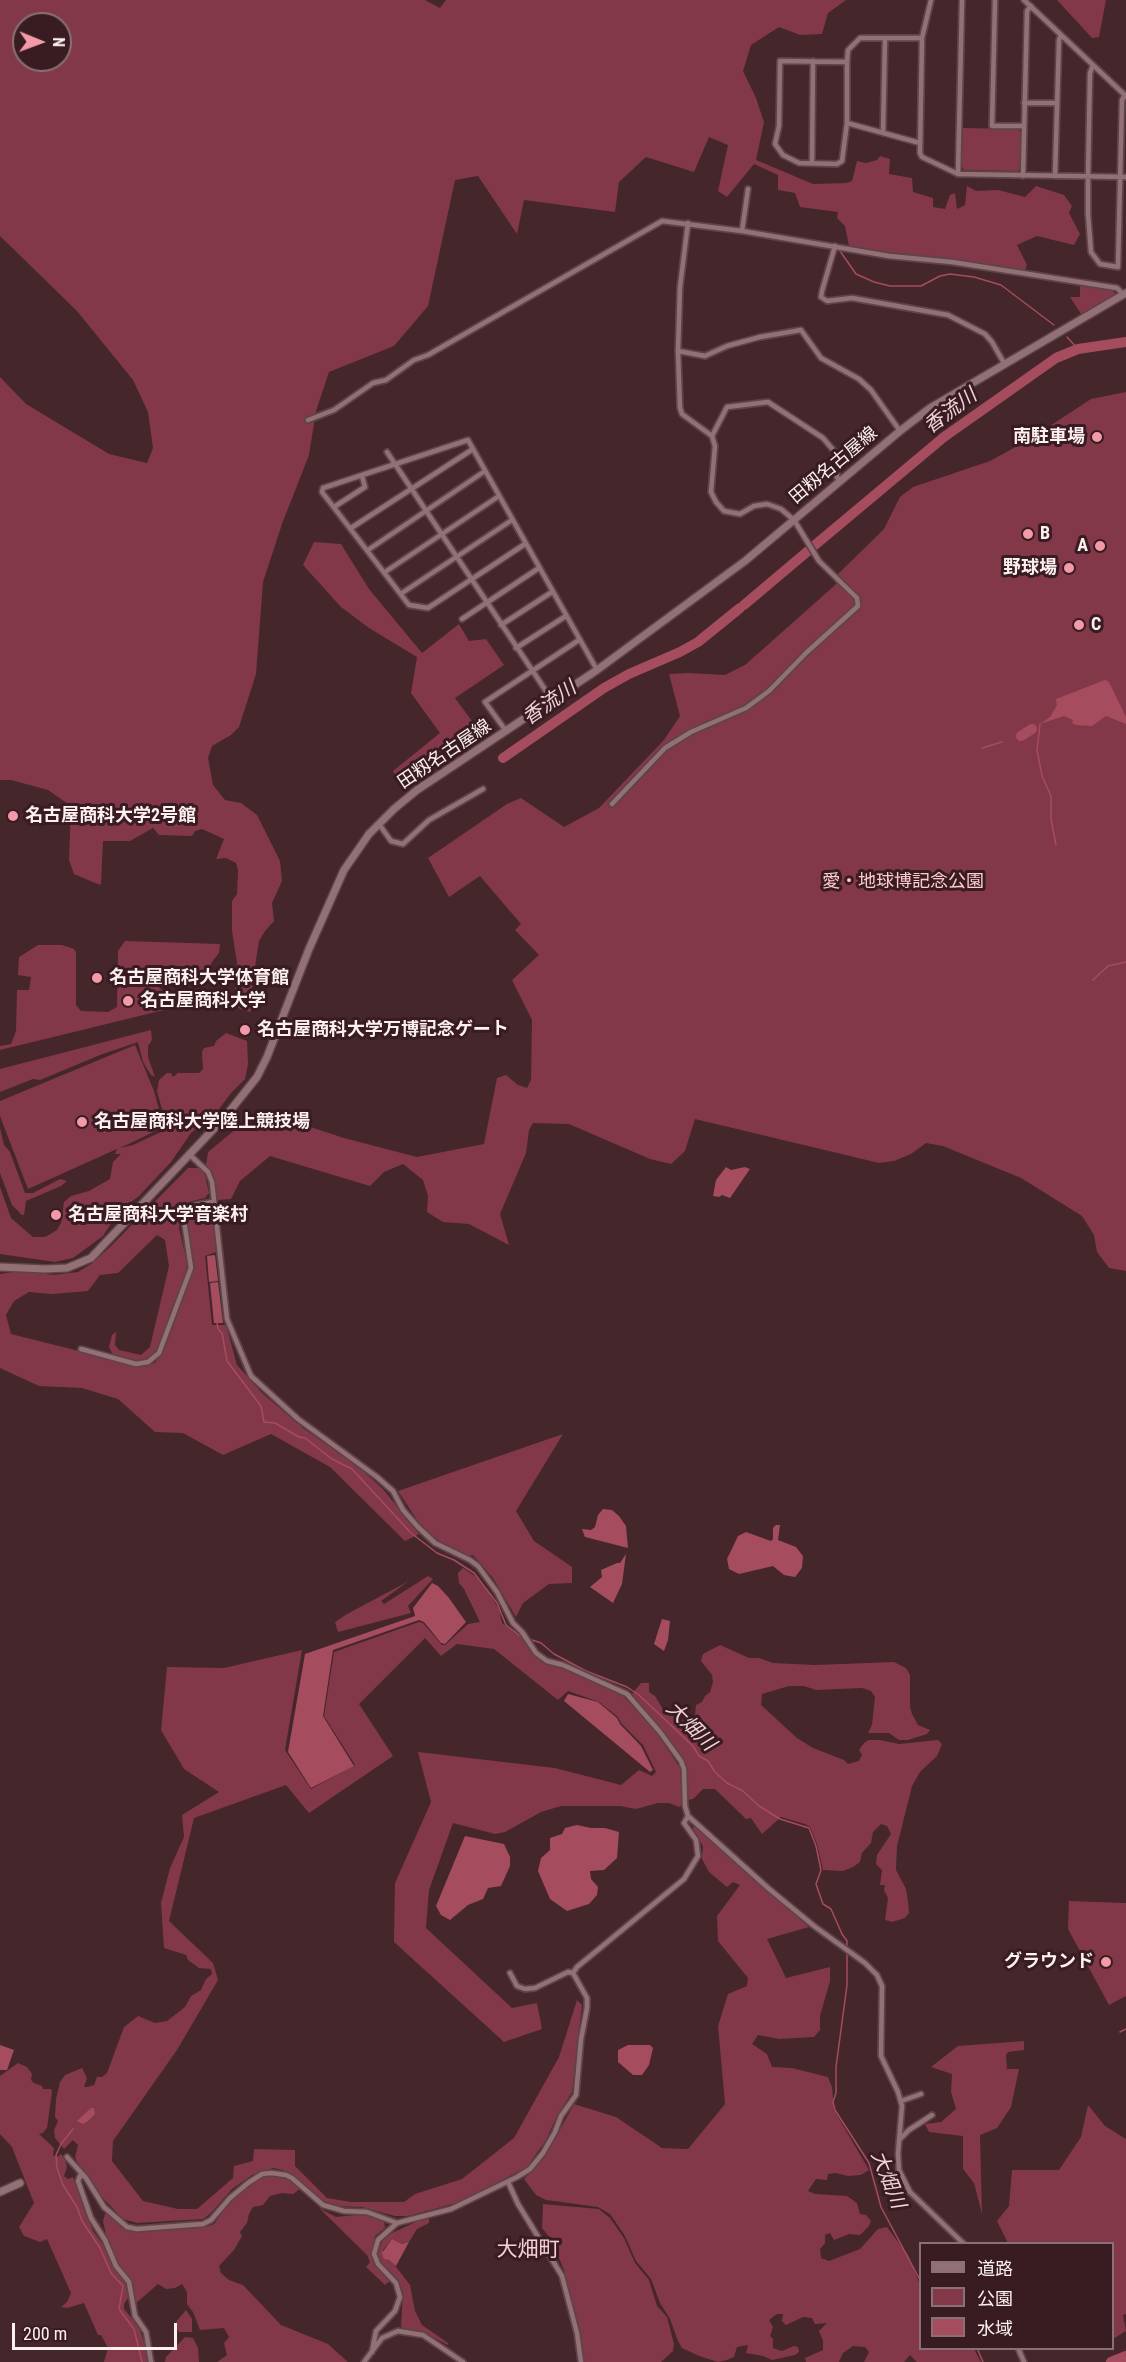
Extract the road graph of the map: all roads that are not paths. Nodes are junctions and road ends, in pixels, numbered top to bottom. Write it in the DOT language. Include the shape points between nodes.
graph roads {
  1 [pos="931,0"];
  2 [pos="962,0"];
  3 [pos="995,0"];
  4 [pos="1024,0"];
  5 [pos="1031,6"];
  6 [pos="1061,35"];
  7 [pos="922,38"];
  8 [pos="885,39"];
  9 [pos="813,61"];
  10 [pos="847,62"];
  11 [pos="1093,65"];
  12 [pos="1126,96"];
  13 [pos="1024,103"];
  14 [pos="1057,103"];
  15 [pos="847,123"];
  16 [pos="1024,126"];
  17 [pos="883,133"];
  18 [pos="920,143"];
  19 [pos="812,164"];
  20 [pos="958,174"];
  21 [pos="1023,176"];
  22 [pos="1055,176"];
  23 [pos="1088,177"];
  24 [pos="1123,177"];
  25 [pos="748,189"];
  26 [pos="688,223"];
  27 [pos="742,231"];
  28 [pos="835,246"];
  29 [pos="1125,293"];
  30 [pos="678,351"];
  31 [pos="1004,363"];
  32 [pos="308,420"];
  33 [pos="900,431"];
  34 [pos="712,436"];
  35 [pos="472,449"];
  36 [pos="387,452"];
  37 [pos="394,465"];
  38 [pos="485,471"];
  39 [pos="362,476"];
  40 [pos="840,482"];
  41 [pos="410,490"];
  42 [pos="499,496"];
  43 [pos="334,507"];
  44 [pos="426,512"];
  45 [pos="512,520"];
  46 [pos="794,520"];
  47 [pos="351,528"];
  48 [pos="441,535"];
  49 [pos="525,544"];
  50 [pos="368,550"];
  51 [pos="456,557"];
  52 [pos="539,568"];
  53 [pos="385,572"];
  54 [pos="471,580"];
  55 [pos="552,592"];
  56 [pos="402,593"];
  57 [pos="486,602"];
  58 [pos="566,616"];
  59 [pos="462,619"];
  60 [pos="501,625"];
  61 [pos="579,640"];
  62 [pos="516,648"];
  63 [pos="597,670"];
  64 [pos="531,671"];
  65 [pos="552,700"];
  66 [pos="506,731"];
  67 [pos="483,789"];
  68 [pos="612,804"];
  69 [pos="379,824"];
  70 [pos="261,1032"];
  71 [pos="275,1038"];
  72 [pos="190,1155"];
  73 [pos="213,1202"];
  74 [pos="0,1267"];
  75 [pos="81,1349"];
  76 [pos="688,1816"];
  77 [pos="510,1973"];
  78 [pos="573,1973"];
  79 [pos="921,2094"];
  80 [pos="901,2101"];
  81 [pos="932,2115"];
  82 [pos="899,2140"];
  83 [pos="67,2157"];
  84 [pos="83,2176"];
  85 [pos="508,2182"];
  86 [pos="20,2183"];
  87 [pos="0,2192"];
  88 [pos="397,2223"];
  89 [pos="962,2242"];
  90 [pos="372,2352"];
  91 [pos="151,2362"];
  92 [pos="364,2362"];
  93 [pos="463,2362"];
  94 [pos="581,2362"];
  1 -- 7 [label="street"];
  2 -- 20 [label="street"];
  3 -- 16 [label="street" via="992,126"];
  4 -- 5 [label="street"];
  5 -- 6 [label="street"];
  5 -- 13 [label="street" via="1027,11"];
  6 -- 11 [label="street"];
  6 -- 14 [label="street"];
  7 -- 8 [label="street"];
  7 -- 18 [label="street"];
  8 -- 10 [label="street" via="860,38 849,50"];
  8 -- 17 [label="street"];
  9 -- 10 [label="street"];
  9 -- 19 [label="street"];
  9 -- 19 [label="street" via="780,61 775,144 799,163"];
  10 -- 15 [label="street"];
  11 -- 12 [label="street"];
  11 -- 23 [label="street"];
  12 -- 24 [label="street" via="1122,100"];
  13 -- 14 [label="street"];
  13 -- 16 [label="street"];
  14 -- 22 [label="street"];
  15 -- 17 [label="street"];
  15 -- 19 [label="street" via="842,161"];
  16 -- 21 [label="street"];
  17 -- 18 [label="street"];
  18 -- 20 [label="street" via="922,157"];
  20 -- 21 [label="street"];
  21 -- 22 [label="street"];
  22 -- 23 [label="street"];
  23 -- 24 [label="street"];
  23 -- 24 [label="street" via="1091,252 1100,264 1118,267"];
  25 -- 27 [label="street"];
  26 -- 27 [label="street"];
  26 -- 30 [label="street"];
  26 -- 32 [label="street" via="662,221 414,360 386,380 365,388 334,410"];
  27 -- 28 [label="street"];
  28 -- 29 [label="street" via="1117,288"];
  28 -- 31 [label="street" via="821,297 827,301 852,298 948,315 985,334"];
  29 -- 31 [label="main road, 田籾名古屋線"];
  30 -- 33 [label="street" via="705,356 760,337 801,330 821,358 871,390"];
  30 -- 34 [label="street" via="682,414"];
  31 -- 33 [label="main road, 田籾名古屋線"];
  33 -- 40 [label="main road, 田籾名古屋線"];
  34 -- 40 [label="street" via="727,408 768,402 824,438 835,452"];
  34 -- 46 [label="street" via="715,446 711,492 724,511 740,514 767,504"];
  35 -- 37 [label="street" via="468,440"];
  35 -- 38 [label="street"];
  35 -- 41 [label="street"];
  36 -- 37 [label="street"];
  37 -- 39 [label="street"];
  37 -- 41 [label="street"];
  38 -- 42 [label="street"];
  38 -- 44 [label="street"];
  39 -- 43 [label="street" via="365,487"];
  39 -- 43 [label="street" via="323,488"];
  40 -- 46 [label="main road, 田籾名古屋線"];
  41 -- 44 [label="street"];
  41 -- 47 [label="street"];
  42 -- 45 [label="street"];
  42 -- 48 [label="street"];
  43 -- 47 [label="street"];
  44 -- 48 [label="street"];
  44 -- 50 [label="street"];
  45 -- 49 [label="street"];
  45 -- 51 [label="street"];
  46 -- 63 [label="main road, 田籾名古屋線"];
  46 -- 68 [label="street" via="819,561 857,598 858,606 746,708 664,748"];
  47 -- 50 [label="street"];
  48 -- 51 [label="street"];
  48 -- 53 [label="street"];
  49 -- 52 [label="street"];
  49 -- 54 [label="street"];
  50 -- 53 [label="street"];
  51 -- 54 [label="street"];
  51 -- 56 [label="street"];
  52 -- 55 [label="street"];
  52 -- 57 [label="street"];
  53 -- 56 [label="street"];
  54 -- 56 [label="street" via="428,608 409,605"];
  54 -- 57 [label="street"];
  55 -- 58 [label="street"];
  55 -- 60 [label="street"];
  57 -- 59 [label="street"];
  57 -- 60 [label="street"];
  58 -- 61 [label="street"];
  58 -- 62 [label="street"];
  60 -- 62 [label="street"];
  61 -- 63 [label="street"];
  61 -- 64 [label="street"];
  62 -- 64 [label="street"];
  63 -- 65 [label="main road, 田籾名古屋線"];
  64 -- 65 [label="street"];
  64 -- 66 [label="street" via="485,702"];
  65 -- 66 [label="main road, 田籾名古屋線"];
  66 -- 69 [label="main road, 田籾名古屋線" via="417,790"];
  67 -- 69 [label="street" via="429,820 403,844 391,842"];
  69 -- 71 [label="main road, 田籾名古屋線" via="356,852 335,888"];
  70 -- 71 [label="street"];
  71 -- 72 [label="main road, 田籾名古屋線" via="241,1098"];
  72 -- 73 [label="street" via="210,1175"];
  72 -- 74 [label="main road, 田籾名古屋線" via="99,1251 82,1263 67,1268"];
  73 -- 75 [label="street" via="195,1205 184,1220 191,1268 159,1353 148,1362 136,1364"];
  73 -- 76 [label="street" via="227,1319 250,1376 298,1419 393,1491 403,1510 435,1543 478,1566 536,1653 627,1694 681,1761"];
  76 -- 78 [label="street" via="684,1823 698,1848 698,1856 684,1879"];
  76 -- 80 [label="street" via="877,1976 882,1986 881,2056"];
  77 -- 78 [label="street" via="517,1986 525,1989"];
  78 -- 85 [label="street" via="587,2008 576,2095 543,2153 530,2169"];
  79 -- 80 [label="street"];
  80 -- 82 [label="street"];
  81 -- 82 [label="street"];
  82 -- 89 [label="street" via="899,2170 910,2192"];
  83 -- 84 [label="street"];
  84 -- 88 [label="street" via="104,2207 127,2227 137,2229 211,2220 249,2182 271,2173 292,2178 323,2205 367,2212"];
  84 -- 91 [label="street" via="78,2181 91,2218 116,2266 129,2282 135,2316 146,2332"];
  85 -- 88 [label="street" via="451,2209"];
  85 -- 94 [label="street" via="562,2276"];
  86 -- 87 [label="main road"];
  88 -- 90 [label="street" via="378,2240 374,2253 378,2264 399,2286 399,2302 376,2331"];
  90 -- 92 [label="street"];
  90 -- 93 [label="street" via="390,2333 414,2332"];
}
